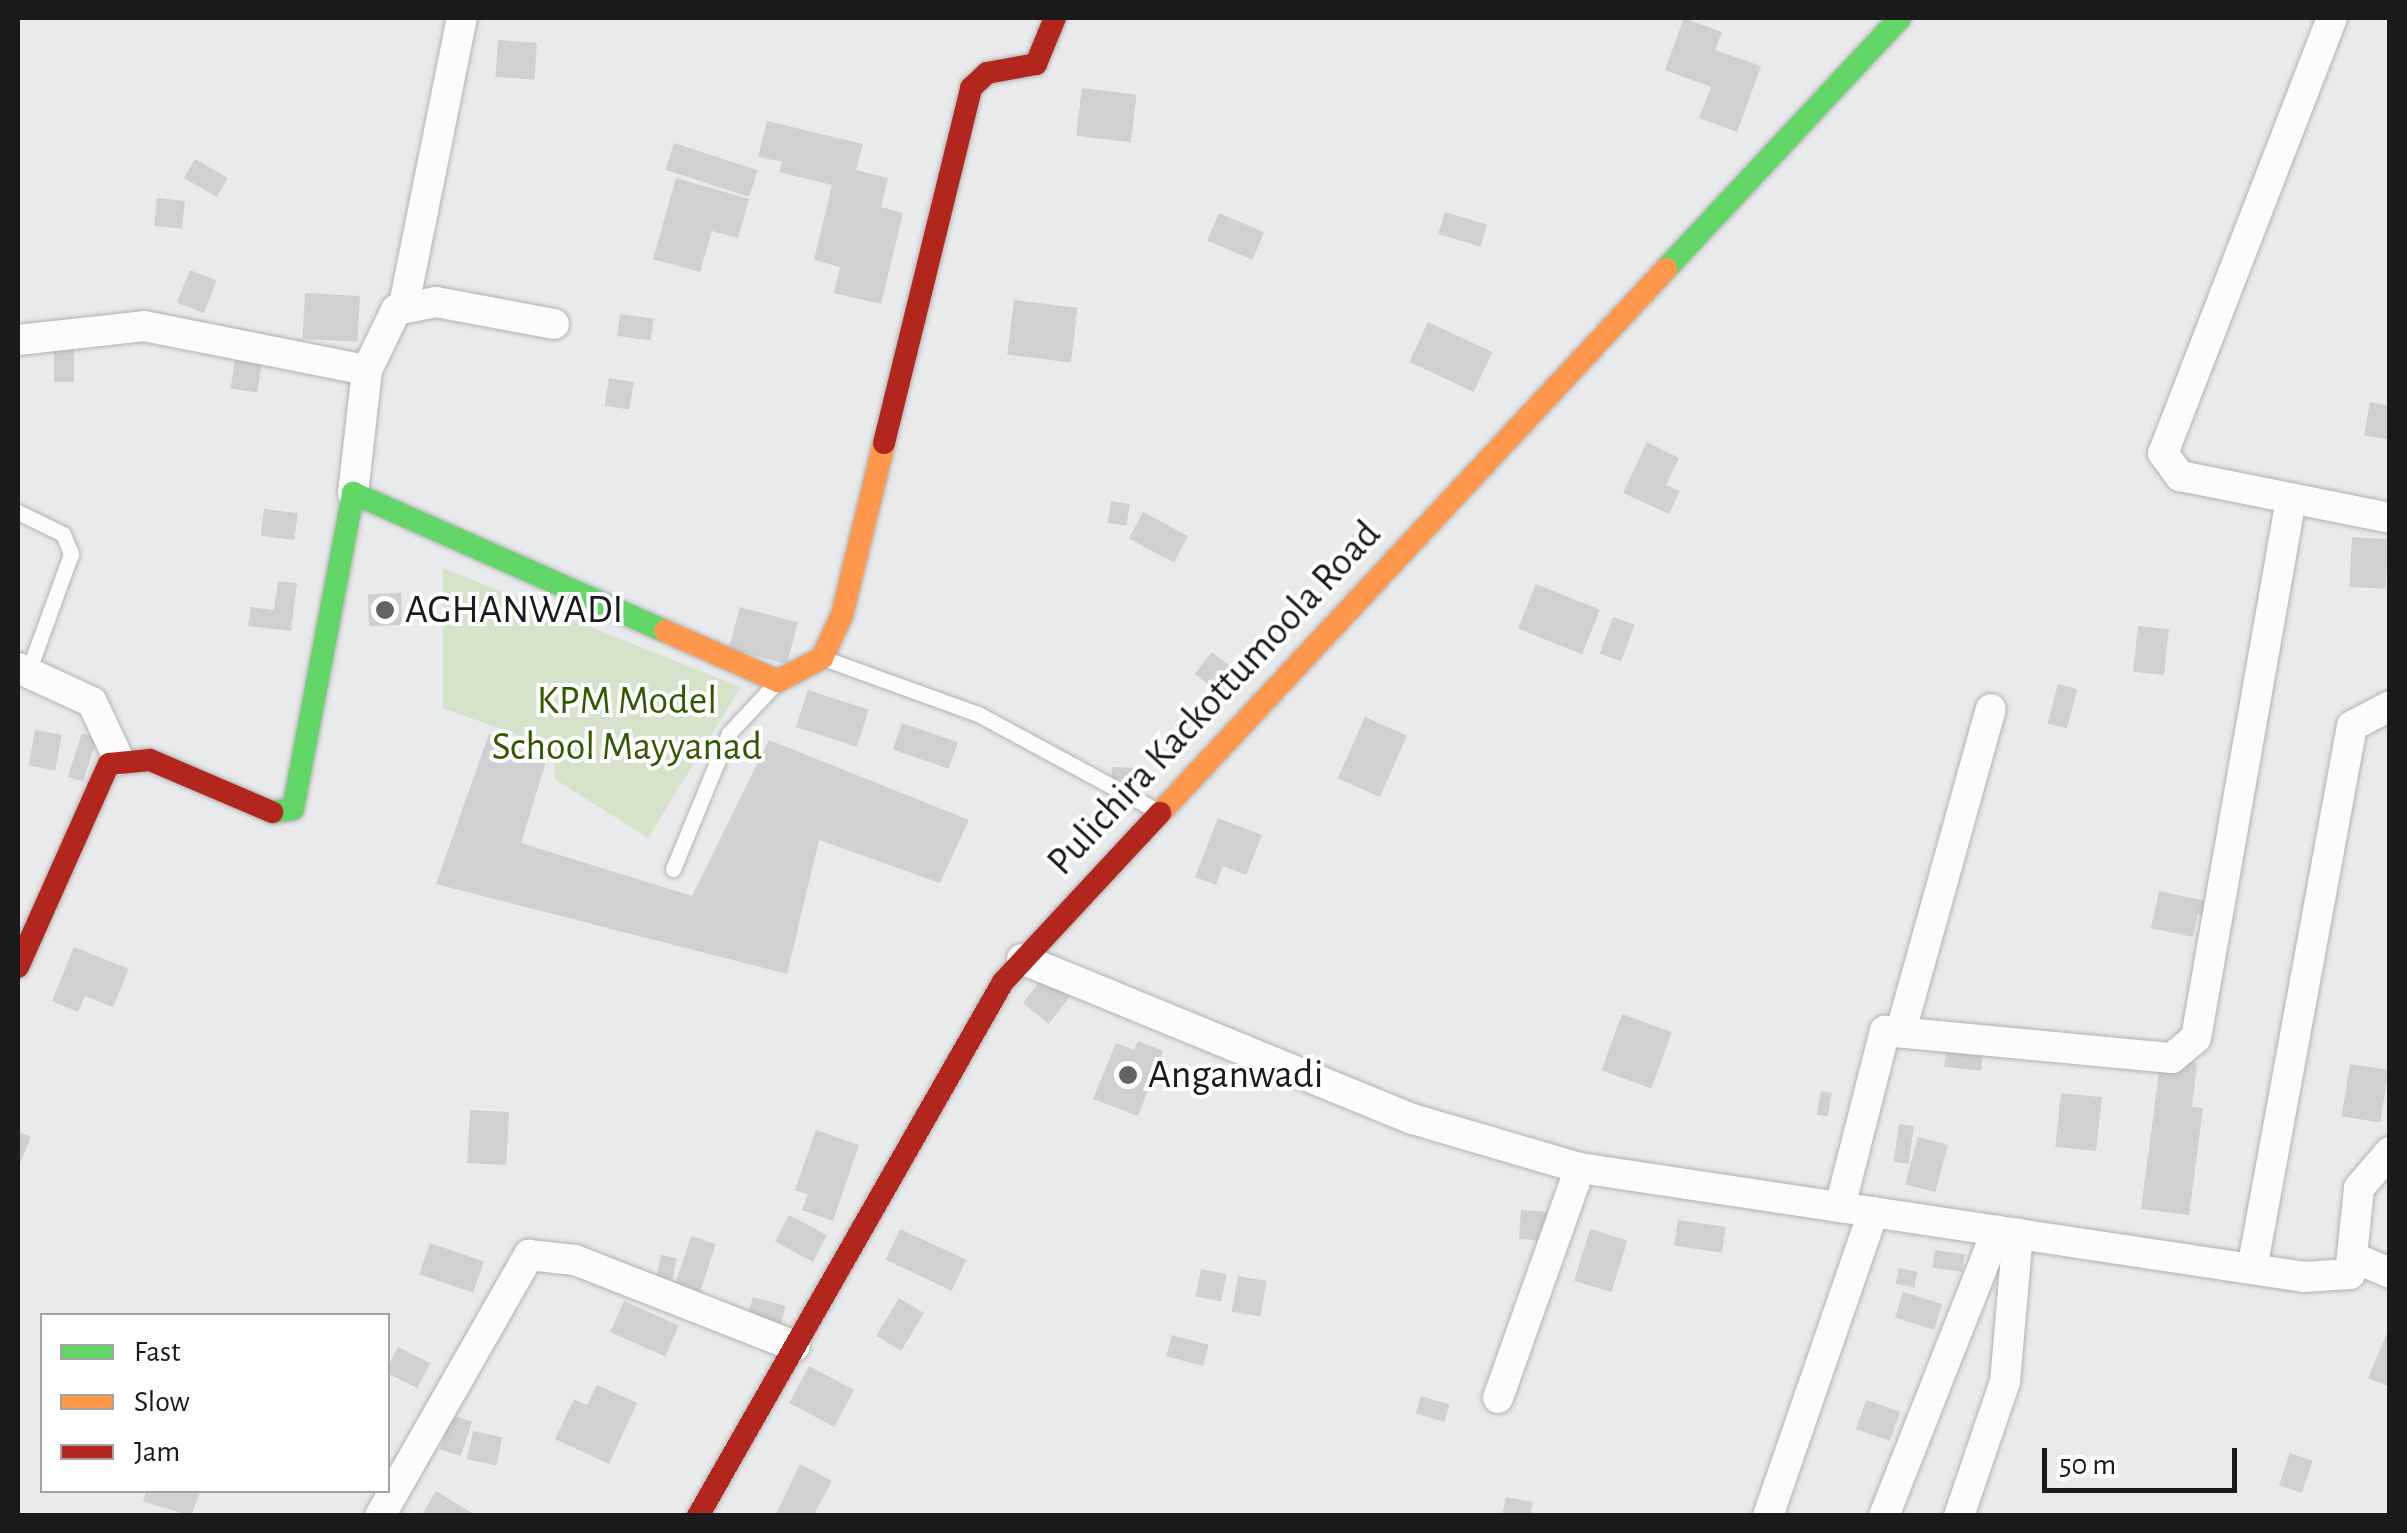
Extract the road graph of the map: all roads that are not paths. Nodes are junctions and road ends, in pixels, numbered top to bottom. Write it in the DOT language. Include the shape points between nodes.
graph roads {
  1 [pos="462,18"];
  2 [pos="1055,18"];
  3 [pos="1900,18"];
  4 [pos="2332,18"];
  5 [pos="404,305"];
  6 [pos="554,324"];
  7 [pos="18,340"];
  8 [pos="368,370"];
  9 [pos="353,493"];
  10 [pos="2291,498"];
  11 [pos="18,512"];
  12 [pos="2390,518"];
  13 [pos="822,658"];
  14 [pos="23,670"];
  15 [pos="778,681"];
  16 [pos="2390,706"];
  17 [pos="1991,708"];
  18 [pos="119,760"];
  19 [pos="1162,814"];
  20 [pos="673,869"];
  21 [pos="20,959"];
  22 [pos="1022,959"];
  23 [pos="1902,1027"];
  24 [pos="2390,1152"];
  25 [pos="1580,1168"];
  26 [pos="1840,1207"];
  27 [pos="1873,1212"];
  28 [pos="2007,1232"];
  29 [pos="2357,1259"];
  30 [pos="2252,1269"];
  31 [pos="2390,1273"];
  32 [pos="795,1346"];
  33 [pos="1498,1398"];
  34 [pos="380,1516"];
  35 [pos="698,1516"];
  36 [pos="1768,1516"];
  37 [pos="1884,1516"];
  38 [pos="1959,1516"];
  1 -- 5 [label="street"];
  2 -- 13 [label="street" via="1036,64 987,74 971,88 842,616"];
  3 -- 19 [label="street, Pulichira Kackottumoola Road"];
  4 -- 10 [label="street" via="2163,452 2180,476"];
  5 -- 6 [label="street" via="436,302"];
  5 -- 8 [label="street" via="378,335"];
  7 -- 8 [label="street" via="144,326"];
  8 -- 9 [label="street"];
  9 -- 15 [label="street"];
  9 -- 18 [label="street" via="342,592 293,808 260,812 150,760"];
  10 -- 12 [label="street"];
  10 -- 23 [label="street" via="2187,1050 2154,1057"];
  11 -- 14 [label="lane" via="63,534 71,554"];
  13 -- 15 [label="street"];
  13 -- 19 [label="lane" via="978,714"];
  14 -- 18 [label="street" via="92,702"];
  15 -- 20 [label="lane" via="729,733"];
  16 -- 30 [label="street" via="2352,726"];
  17 -- 23 [label="street"];
  18 -- 21 [label="street" via="108,764"];
  19 -- 22 [label="street, Pulichira Kackottumoola Road"];
  22 -- 25 [label="street" via="1412,1119"];
  22 -- 32 [label="street, Pulichira Kackottumoola Road"];
  23 -- 26 [label="street" via="1876,1043"];
  24 -- 29 [label="street" via="2359,1188"];
  25 -- 26 [label="street"];
  25 -- 33 [label="street"];
  26 -- 27 [label="street"];
  27 -- 28 [label="street"];
  27 -- 36 [label="street"];
  28 -- 30 [label="street"];
  28 -- 37 [label="street"];
  28 -- 38 [label="street" via="2005,1382"];
  29 -- 30 [label="street" via="2334,1280"];
  29 -- 31 [label="street"];
  32 -- 34 [label="street" via="575,1260 529,1255"];
  32 -- 35 [label="street, Pulichira Kackottumoola Road"];
}
